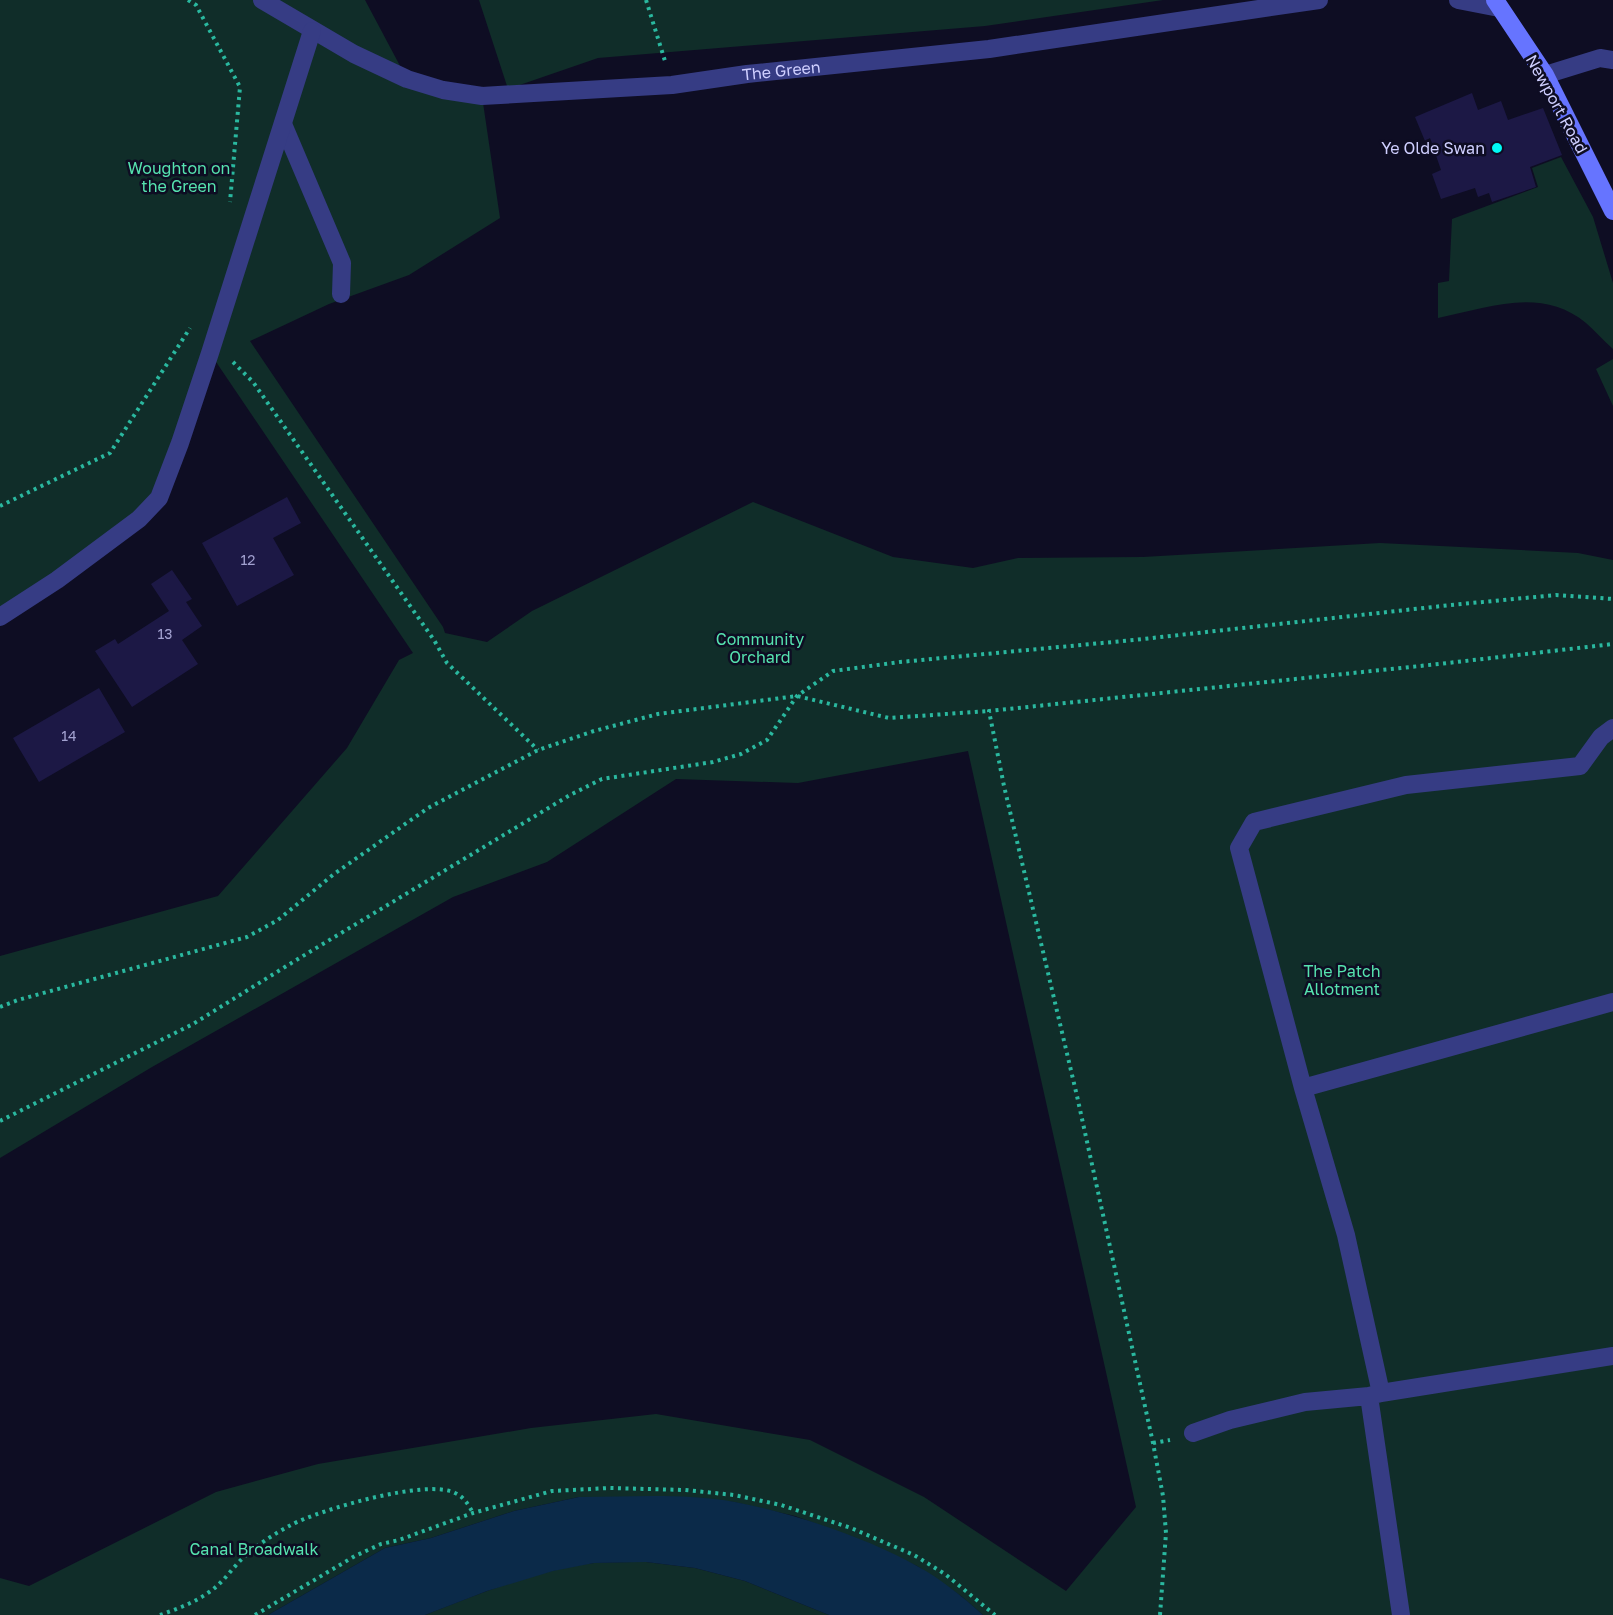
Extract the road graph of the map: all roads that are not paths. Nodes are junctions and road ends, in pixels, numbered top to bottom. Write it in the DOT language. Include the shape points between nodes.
graph roads {
  1 [pos="262,0"];
  2 [pos="1319,0"];
  3 [pos="1458,0"];
  4 [pos="1497,4"];
  5 [pos="312,31"];
  6 [pos="1613,60"];
  7 [pos="1545,75"];
  8 [pos="283,124"];
  9 [pos="1613,211"];
  10 [pos="341,294"];
  11 [pos="0,617"];
  12 [pos="1613,728"];
  13 [pos="1613,1002"];
  14 [pos="1303,1088"];
  15 [pos="1613,1356"];
  16 [pos="1375,1394"];
  17 [pos="1193,1433"];
  18 [pos="1401,1615"];
  1 -- 5 [label="street, The Green"];
  2 -- 5 [label="street, The Green" via="989,49 672,85 495,96 442,90 407,79"];
  3 -- 4 [label="street"];
  4 -- 7 [label="street, Newport Road"];
  5 -- 8 [label="street"];
  6 -- 7 [label="street" via="1600,58"];
  7 -- 9 [label="street, Newport Road"];
  8 -- 10 [label="street" via="342,263"];
  8 -- 11 [label="street" via="159,498 140,519"];
  12 -- 14 [label="street" via="1600,737 1580,766 1406,785 1254,822 1239,848"];
  13 -- 14 [label="street"];
  14 -- 16 [label="street" via="1346,1235"];
  15 -- 16 [label="street"];
  16 -- 17 [label="street" via="1305,1402"];
  16 -- 18 [label="street"];
}
